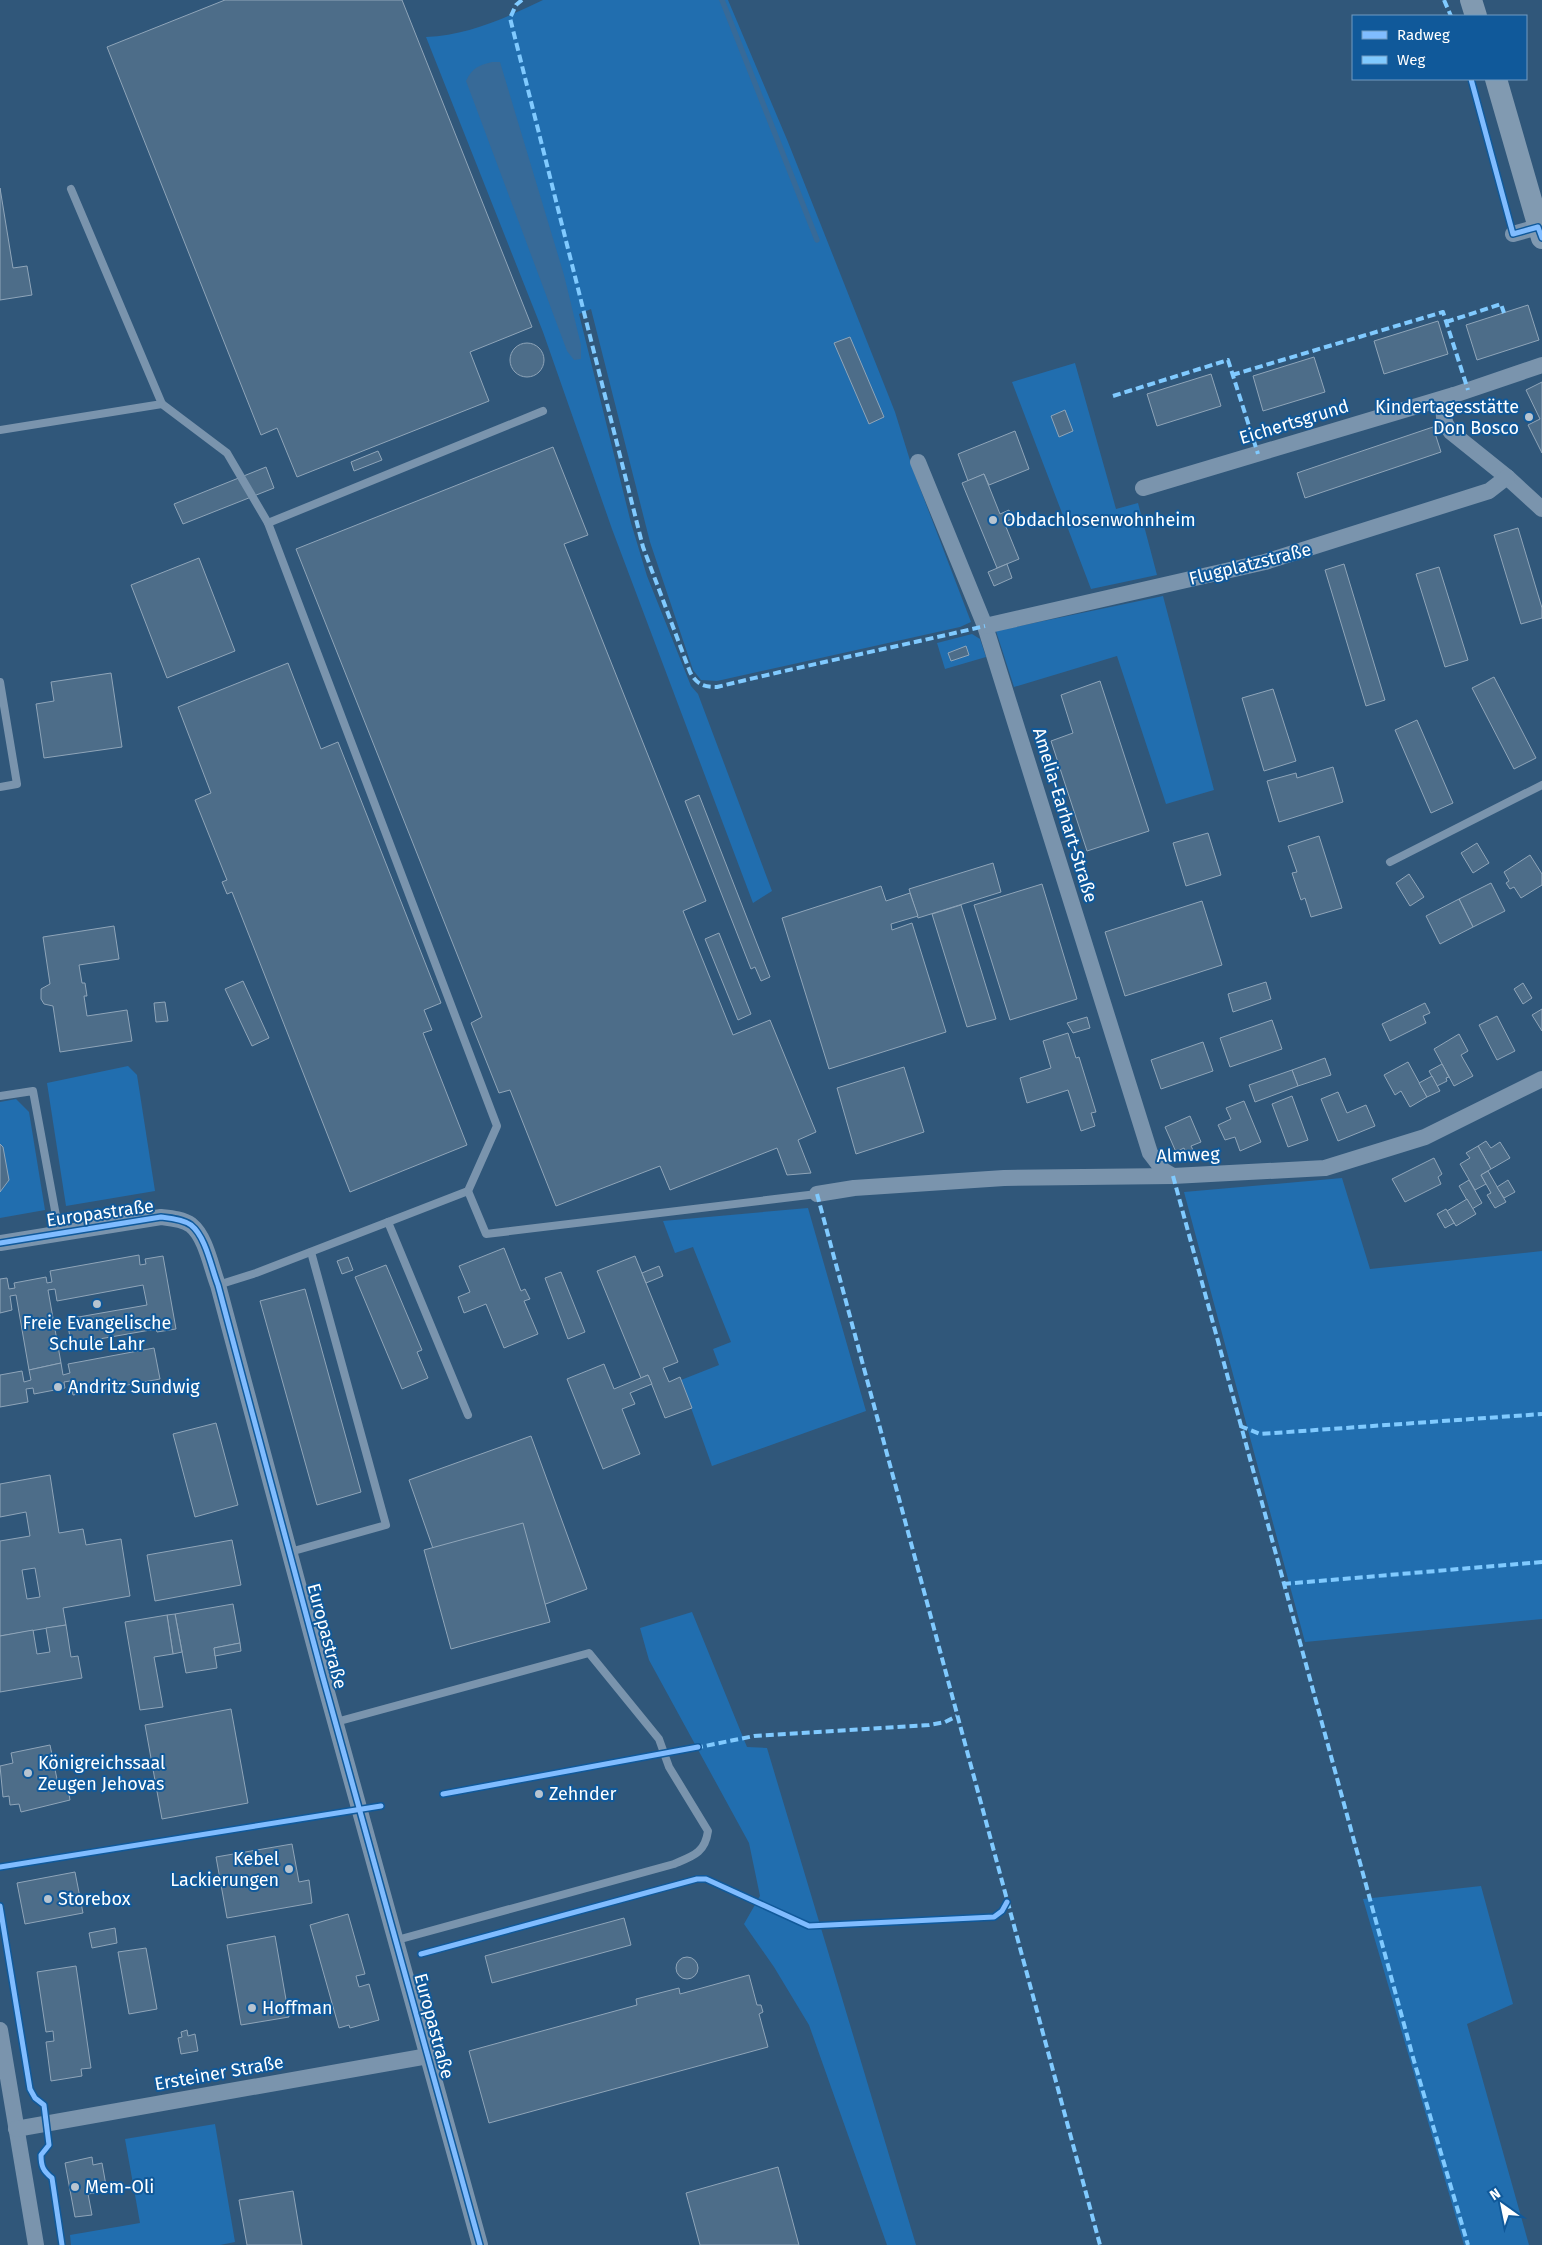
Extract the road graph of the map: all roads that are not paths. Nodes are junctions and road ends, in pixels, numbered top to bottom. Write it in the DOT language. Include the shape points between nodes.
graph roads {
  1 [pos="1471,0"];
  2 [pos="1476,15"];
  3 [pos="1496,80"];
  4 [pos="70,189"];
  5 [pos="1540,233"];
  6 [pos="1513,234"];
  7 [pos="1542,365"];
  8 [pos="1454,395"];
  9 [pos="162,404"];
  10 [pos="543,411"];
  11 [pos="0,430"];
  12 [pos="918,462"];
  13 [pos="1507,477"];
  14 [pos="1144,488"];
  15 [pos="1542,509"];
  16 [pos="268,523"];
  17 [pos="985,626"];
  18 [pos="0,682"];
  19 [pos="1542,785"];
  20 [pos="0,787"];
  21 [pos="1390,862"];
  22 [pos="1542,1079"];
  23 [pos="0,1096"];
  24 [pos="1173,1176"];
  25 [pos="468,1191"];
  26 [pos="818,1194"];
  27 [pos="388,1222"];
  28 [pos="59,1232"];
  29 [pos="0,1243"];
  30 [pos="311,1252"];
  31 [pos="218,1285"];
  32 [pos="468,1415"];
  33 [pos="290,1552"];
  34 [pos="336,1722"];
  35 [pos="397,1940"];
  36 [pos="0,2030"];
  37 [pos="428,2056"];
  38 [pos="16,2129"];
  39 [pos="36,2245"];
  40 [pos="480,2245"];
  1 -- 2 [label="street"];
  3 -- 5 [label="street"];
  4 -- 9 [label="lane"];
  5 -- 6 [label="street"];
  7 -- 8 [label="street, Eichertsgrund"];
  8 -- 13 [label="street" via="1446,404 1445,424"];
  8 -- 14 [label="street, Eichertsgrund"];
  9 -- 11 [label="lane"];
  9 -- 16 [label="lane" via="228,453"];
  10 -- 16 [label="lane"];
  12 -- 17 [label="street, Amelia-Earhart-Straße"];
  13 -- 15 [label="street"];
  13 -- 17 [label="street, Flugplatzstraße" via="1489,491 1286,556"];
  16 -- 25 [label="lane" via="497,1126"];
  17 -- 24 [label="street, Amelia-Earhart-Straße" via="1150,1153 1163,1170"];
  18 -- 20 [label="lane" via="17,784"];
  19 -- 21 [label="lane"];
  22 -- 24 [label="street, Almweg" via="1425,1137 1325,1168"];
  23 -- 28 [label="lane" via="33,1091"];
  24 -- 26 [label="street, Almweg" via="1004,1178 854,1188"];
  25 -- 26 [label="lane" via="486,1234"];
  25 -- 27 [label="lane"];
  27 -- 30 [label="lane"];
  27 -- 32 [label="lane"];
  28 -- 29 [label="street, Europastraße"];
  28 -- 31 [label="street, Europastraße" via="161,1217 176,1219 190,1224 198,1233"];
  30 -- 31 [label="lane"];
  30 -- 33 [label="lane" via="386,1525"];
  31 -- 33 [label="street, Europastraße"];
  33 -- 34 [label="street, Europastraße"];
  34 -- 35 [label="street, Europastraße"];
  34 -- 35 [label="lane" via="589,1653 659,1739 669,1767 708,1831 706,1843 697,1854 674,1864"];
  35 -- 37 [label="street, Europastraße"];
  36 -- 38 [label="street"];
  37 -- 38 [label="street, Ersteiner Straße"];
  37 -- 40 [label="street, Europastraße"];
  38 -- 39 [label="street"];
}
